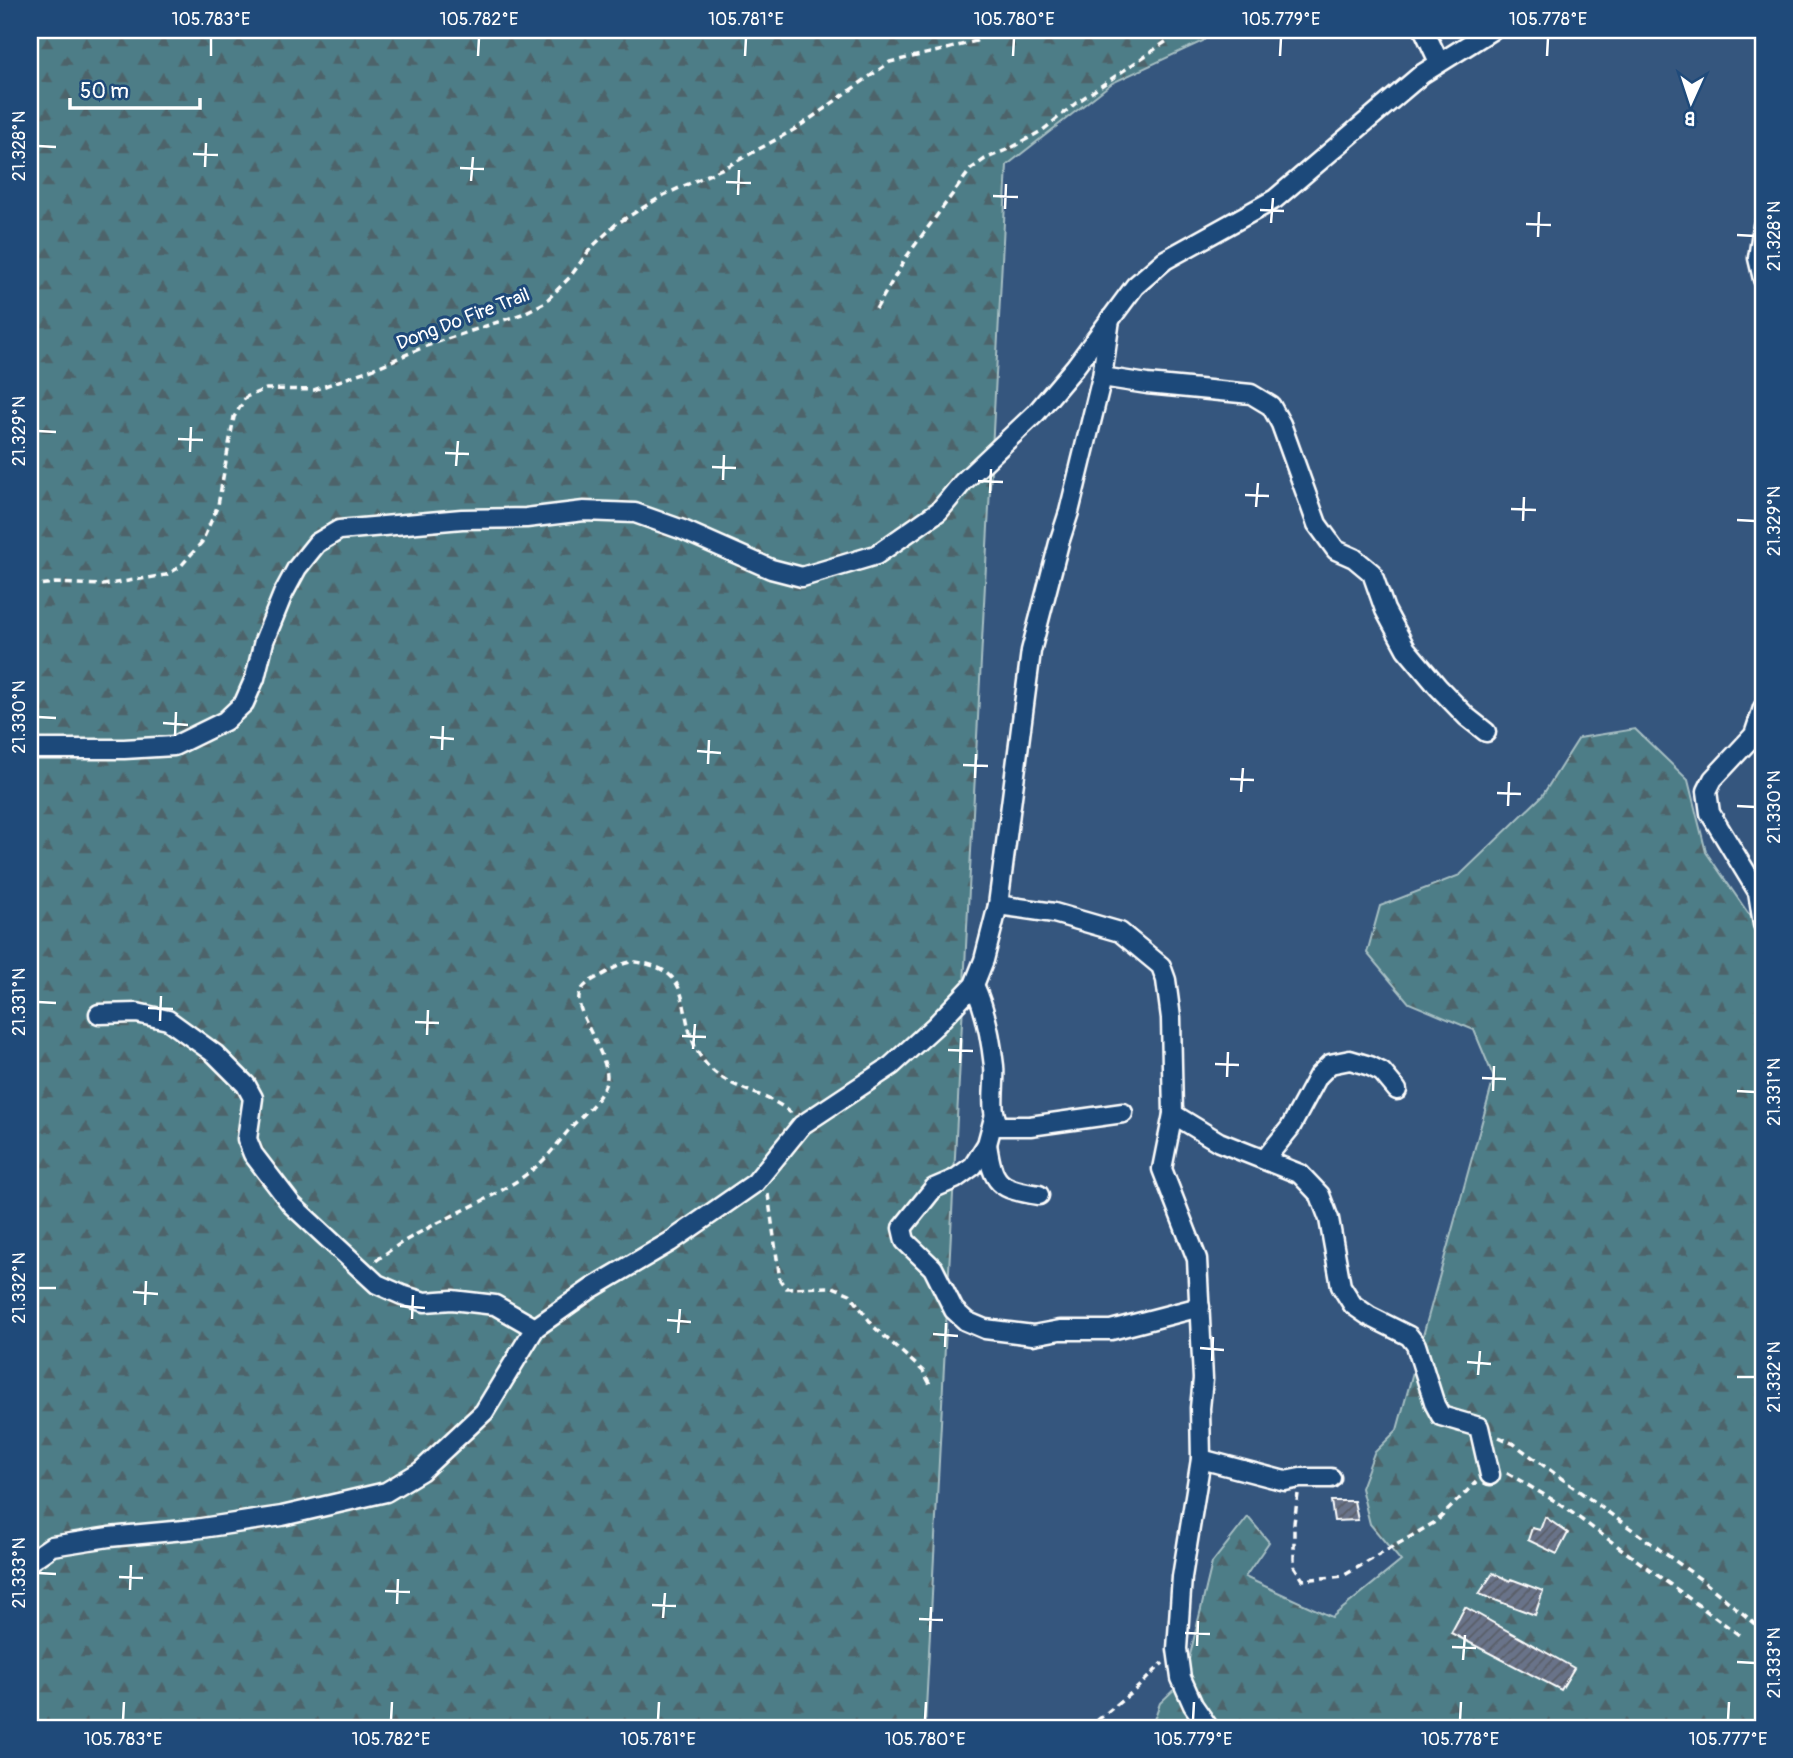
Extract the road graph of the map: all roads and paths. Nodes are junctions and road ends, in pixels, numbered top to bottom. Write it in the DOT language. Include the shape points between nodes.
graph roads {
  1 [pos="990,30"];
  2 [pos="1182,30"];
  3 [pos="1424,30"];
  4 [pos="1493,30"];
  5 [pos="1439,62"];
  6 [pos="1763,226"];
  7 [pos="1763,279"];
  8 [pos="876,309"];
  9 [pos="1110,318"];
  10 [pos="1102,377"];
  11 [pos="30,586"];
  12 [pos="1763,708"];
  13 [pos="1486,732"];
  14 [pos="30,749"];
  15 [pos="998,905"];
  16 [pos="1763,924"];
  17 [pos="974,985"];
  18 [pos="99,1014"];
  19 [pos="1397,1090"];
  20 [pos="1122,1113"];
  21 [pos="1173,1114"];
  22 [pos="994,1118"];
  23 [pos="802,1125"];
  24 [pos="987,1144"];
  25 [pos="1265,1159"];
  26 [pos="766,1171"];
  27 [pos="1039,1195"];
  28 [pos="363,1271"];
  29 [pos="1200,1307"];
  30 [pos="535,1328"];
  31 [pos="931,1387"];
  32 [pos="1479,1427"];
  33 [pos="1201,1459"];
  34 [pos="1490,1475"];
  35 [pos="1300,1478"];
  36 [pos="1331,1478"];
  37 [pos="30,1561"];
  38 [pos="1763,1630"];
  39 [pos="1742,1637"];
  40 [pos="1177,1649"];
  41 [pos="1088,1728"];
  42 [pos="1209,1728"];
  1 -- 11 [label="path, Dong Do Fire Trail" via="976,41 890,62 797,128 616,224 544,303 522,314 314,390 266,389 246,397 234,416 218,505 202,542 180,568 166,575 115,583"];
  2 -- 8 [label="path" via="1043,130 971,169 907,256"];
  3 -- 5 [label="street"];
  4 -- 5 [label="street"];
  5 -- 9 [label="street" via="1275,198 1165,260 1135,286"];
  6 -- 7 [label="street" via="1758,258"];
  9 -- 10 [label="street"];
  9 -- 14 [label="street" via="1036,413 939,510 876,555 802,577 771,569 635,513 584,511 339,530 317,543 297,568 264,641 256,678 244,703 225,721 174,746"];
  10 -- 13 [label="street" via="1251,394 1270,406 1317,524 1336,551 1372,573 1406,649"];
  10 -- 15 [label="street" via="1031,651"];
  12 -- 16 [label="street" via="1754,735 1707,791 1710,813 1758,892"];
  15 -- 17 [label="street"];
  15 -- 21 [label="street" via="1054,913 1120,932 1161,966 1171,1018"];
  17 -- 22 [label="street" via="992,1046"];
  17 -- 23 [label="street" via="891,1066"];
  18 -- 28 [label="street" via="137,1013 167,1020 246,1085 253,1098 247,1139 253,1153 292,1205"];
  19 -- 25 [label="street" via="1370,1066 1350,1060 1330,1064"];
  20 -- 22 [label="street" via="1011,1127 1000,1126"];
  21 -- 25 [label="street" via="1219,1142"];
  21 -- 29 [label="street" via="1162,1169 1197,1259"];
  22 -- 24 [label="street"];
  23 -- 26 [label="street"];
  23 -- 28 [label="path" via="789,1111 719,1075 699,1054 670,973 655,964 631,961 596,978 579,996 607,1076 590,1108 537,1167 411,1238"];
  24 -- 27 [label="street" via="990,1168 998,1183"];
  24 -- 29 [label="street" via="974,1166 934,1188 902,1228 905,1241 933,1268 954,1310 966,1321 985,1329 1033,1335 1111,1330"];
  25 -- 32 [label="street" via="1300,1174 1320,1195 1341,1286 1353,1305 1409,1336 1416,1345 1441,1416"];
  26 -- 30 [label="street" via="716,1211"];
  26 -- 31 [label="path" via="780,1280 786,1288 833,1287 850,1294 874,1327 923,1371"];
  28 -- 30 [label="street" via="402,1295 425,1302 495,1305"];
  29 -- 33 [label="street"];
  30 -- 37 [label="street" via="484,1412 421,1471 386,1492 282,1516 52,1546"];
  32 -- 34 [label="street"];
  32 -- 38 [label="path" via="1514,1444"];
  33 -- 35 [label="street" via="1285,1481"];
  33 -- 40 [label="street" via="1182,1577"];
  34 -- 35 [label="path" via="1471,1485 1437,1521 1343,1576 1303,1580 1294,1566"];
  34 -- 39 [label="path" via="1507,1474 1560,1504"];
  35 -- 36 [label="street"];
  40 -- 41 [label="path"];
  40 -- 42 [label="street" via="1181,1678"];
}
